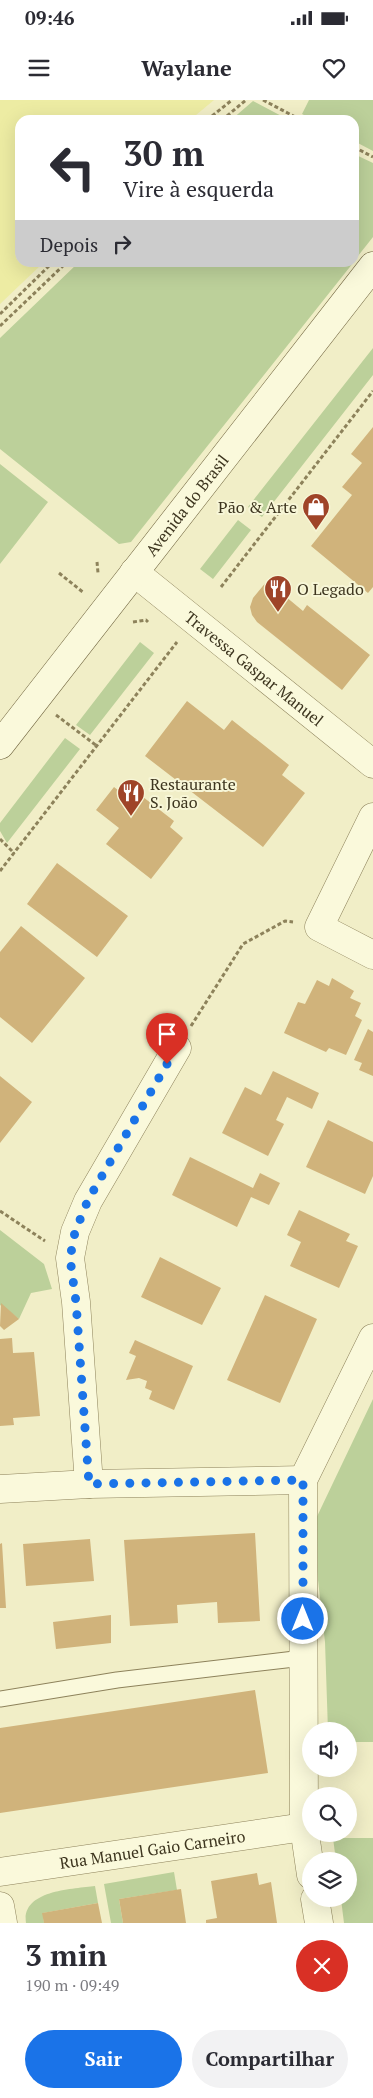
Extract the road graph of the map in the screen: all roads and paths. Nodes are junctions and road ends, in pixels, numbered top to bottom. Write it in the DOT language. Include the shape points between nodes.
graph roads {
  1 [pos="232,100"];
  2 [pos="246,100"];
  3 [pos="263,100"];
  4 [pos="213,115"];
  5 [pos="228,115"];
  6 [pos="292,115"];
  7 [pos="359,150"];
  8 [pos="373,157"];
  9 [pos="373,266"];
  10 [pos="48,267"];
  11 [pos="62,267"];
  12 [pos="0,314"];
  13 [pos="0,326"];
  14 [pos="373,391"];
  15 [pos="134,572"];
  16 [pos="59,573"];
  17 [pos="221,587"];
  18 [pos="87,595"];
  19 [pos="131,622"];
  20 [pos="153,626"];
  21 [pos="168,638"];
  22 [pos="180,638"];
  23 [pos="176,644"];
  24 [pos="36,700"];
  25 [pos="0,745"];
  26 [pos="97,746"];
  27 [pos="373,764"];
  28 [pos="373,817"];
  29 [pos="0,839"];
  30 [pos="14,853"];
  31 [pos="0,871"];
  32 [pos="319,927"];
  33 [pos="373,955"];
  34 [pos="177,1048"];
  35 [pos="0,1211"];
  36 [pos="70,1258"];
  37 [pos="373,1338"];
  38 [pos="303,1480"];
  39 [pos="89,1484"];
  40 [pos="0,1489"];
  41 [pos="303,1658"];
  42 [pos="0,1698"];
  43 [pos="304,1787"];
  44 [pos="302,1827"];
  45 [pos="0,1872"];
  46 [pos="0,1906"];
  47 [pos="316,1907"];
  48 [pos="3,1923"];
  49 [pos="319,1923"];
  1 -- 4 [label="path"];
  2 -- 5 [label="path"];
  3 -- 6 [label="path"];
  7 -- 8 [label="path"];
  9 -- 15 [label="street, Avenida do Brasil"];
  10 -- 12 [label="path"];
  11 -- 13 [label="path"];
  14 -- 17 [label="path"];
  15 -- 24 [label="street, Avenida do Brasil"];
  15 -- 27 [label="street, Travessa Gaspar Manuel"];
  16 -- 18 [label="path"];
  19 -- 20 [label="path" via="146,620"];
  21 -- 23 [label="path"];
  22 -- 23 [label="path"];
  23 -- 26 [label="path"];
  24 -- 25 [label="street, Avenida do Brasil"];
  24 -- 26 [label="path"];
  26 -- 30 [label="path"];
  28 -- 32 [label="street"];
  29 -- 30 [label="path"];
  30 -- 31 [label="path"];
  32 -- 33 [label="street"];
  32 -- 34 [label="path" via="285,921 243,944"];
  34 -- 36 [label="street" via="88,1200 75,1232"];
  35 -- 36 [label="path"];
  36 -- 39 [label="street"];
  37 -- 38 [label="street"];
  38 -- 39 [label="street"];
  38 -- 41 [label="street"];
  39 -- 40 [label="street"];
  41 -- 42 [label="lane" via="117,1680"];
  41 -- 43 [label="street"];
  44 -- 45 [label="street, Rua Manuel Gaio Carneiro"];
  46 -- 48 [label="street"];
  47 -- 49 [label="street"];
}
